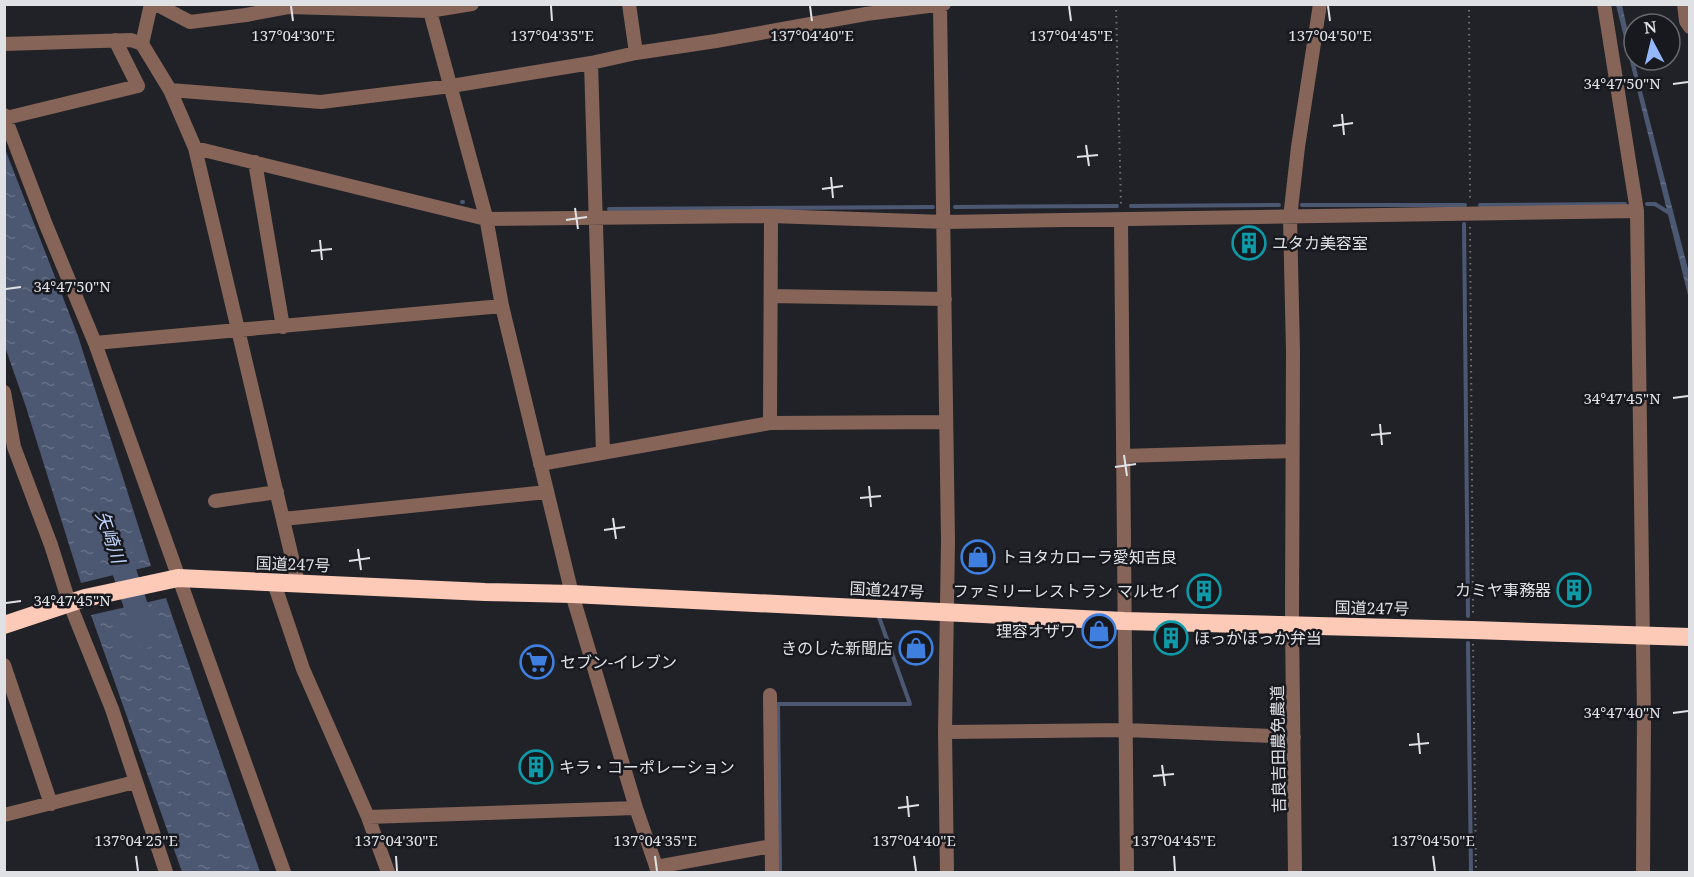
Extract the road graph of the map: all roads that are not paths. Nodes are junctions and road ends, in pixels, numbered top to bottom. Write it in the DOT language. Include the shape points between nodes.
graph roads {
  1 [pos="153,4"];
  2 [pos="472,4"];
  3 [pos="629,4"];
  4 [pos="944,4"];
  5 [pos="1320,4"];
  6 [pos="1604,4"];
  7 [pos="1684,4"];
  8 [pos="940,5"];
  9 [pos="429,8"];
  10 [pos="866,9"];
  11 [pos="1689,27"];
  12 [pos="115,40"];
  13 [pos="4,44"];
  14 [pos="142,44"];
  15 [pos="636,53"];
  16 [pos="591,63"];
  17 [pos="451,86"];
  18 [pos="170,90"];
  19 [pos="5,116"];
  20 [pos="195,148"];
  21 [pos="255,162"];
  22 [pos="1637,211"];
  23 [pos="771,216"];
  24 [pos="597,218"];
  25 [pos="1290,218"];
  26 [pos="486,219"];
  27 [pos="1121,220"];
  28 [pos="945,222"];
  29 [pos="771,296"];
  30 [pos="945,299"];
  31 [pos="502,306"];
  32 [pos="283,327"];
  33 [pos="239,332"];
  34 [pos="95,344"];
  35 [pos="4,392"];
  36 [pos="946,422"];
  37 [pos="770,423"];
  38 [pos="9,447"];
  39 [pos="1292,451"];
  40 [pos="603,453"];
  41 [pos="1123,456"];
  42 [pos="540,464"];
  43 [pos="277,492"];
  44 [pos="547,492"];
  45 [pos="215,501"];
  46 [pos="283,519"];
  47 [pos="178,578"];
  48 [pos="274,583"];
  49 [pos="298,583"];
  50 [pos="572,594"];
  51 [pos="77,600"];
  52 [pos="948,612"];
  53 [pos="1124,621"];
  54 [pos="4,625"];
  55 [pos="1292,626"];
  56 [pos="1643,637"];
  57 [pos="1689,637"];
  58 [pos="4,665"];
  59 [pos="770,695"];
  60 [pos="1126,730"];
  61 [pos="945,732"];
  62 [pos="1294,737"];
  63 [pos="135,782"];
  64 [pos="51,804"];
  65 [pos="636,808"];
  66 [pos="4,814"];
  67 [pos="368,817"];
  68 [pos="771,846"];
  69 [pos="657,870"];
  70 [pos="166,873"];
  71 [pos="284,873"];
  72 [pos="388,873"];
  73 [pos="772,873"];
  74 [pos="947,873"];
  75 [pos="1127,873"];
  76 [pos="1295,873"];
  77 [pos="1643,873"];
  1 -- 9 [label="street" via="190,22 288,7"];
  1 -- 14 [label="street"];
  2 -- 9 [label="street"];
  3 -- 15 [label="street"];
  4 -- 8 [label="street"];
  5 -- 25 [label="street, 吉良吉田農免農道"];
  6 -- 22 [label="street"];
  7 -- 11 [label="street"];
  8 -- 10 [label="street"];
  8 -- 28 [label="street"];
  9 -- 17 [label="street"];
  10 -- 15 [label="street"];
  12 -- 13 [label="street"];
  12 -- 14 [label="street"];
  12 -- 19 [label="street" via="138,86"];
  14 -- 18 [label="street"];
  15 -- 16 [label="street"];
  16 -- 17 [label="street"];
  16 -- 24 [label="street"];
  17 -- 18 [label="street" via="321,102"];
  17 -- 26 [label="street"];
  18 -- 20 [label="street"];
  19 -- 34 [label="street"];
  20 -- 21 [label="street"];
  20 -- 33 [label="street"];
  21 -- 26 [label="street"];
  21 -- 32 [label="street"];
  22 -- 25 [label="street"];
  22 -- 56 [label="street"];
  23 -- 24 [label="street"];
  23 -- 28 [label="street"];
  23 -- 29 [label="street"];
  24 -- 26 [label="street"];
  24 -- 40 [label="street"];
  25 -- 27 [label="street"];
  25 -- 39 [label="street, 吉良吉田農免農道"];
  26 -- 31 [label="street"];
  27 -- 28 [label="street"];
  27 -- 41 [label="street"];
  28 -- 30 [label="street"];
  29 -- 30 [label="street"];
  29 -- 37 [label="street"];
  30 -- 36 [label="street"];
  31 -- 32 [label="street"];
  31 -- 42 [label="street"];
  32 -- 33 [label="street"];
  33 -- 34 [label="street"];
  33 -- 43 [label="street"];
  34 -- 47 [label="street"];
  35 -- 38 [label="street"];
  36 -- 37 [label="street"];
  36 -- 52 [label="street"];
  37 -- 40 [label="street"];
  38 -- 51 [label="street"];
  39 -- 41 [label="street"];
  39 -- 55 [label="street, 吉良吉田農免農道"];
  40 -- 42 [label="street"];
  41 -- 53 [label="street"];
  42 -- 44 [label="street"];
  43 -- 45 [label="street"];
  43 -- 46 [label="street"];
  44 -- 46 [label="street"];
  44 -- 50 [label="street"];
  46 -- 49 [label="street"];
  47 -- 48 [label="highway, 国道247号"];
  47 -- 51 [label="highway, 国道247号"];
  47 -- 71 [label="street"];
  48 -- 49 [label="highway, 国道247号"];
  48 -- 67 [label="street" via="303,669"];
  49 -- 50 [label="highway, 国道247号"];
  50 -- 52 [label="highway, 国道247号"];
  50 -- 65 [label="street"];
  51 -- 54 [label="highway, 国道247号"];
  51 -- 63 [label="street"];
  52 -- 53 [label="highway, 国道247号"];
  52 -- 61 [label="street"];
  53 -- 55 [label="highway, 国道247号"];
  53 -- 60 [label="street"];
  55 -- 56 [label="highway, 国道247号"];
  55 -- 62 [label="street, 吉良吉田農免農道"];
  56 -- 57 [label="highway, 国道247号"];
  56 -- 77 [label="street"];
  58 -- 64 [label="street"];
  59 -- 68 [label="street"];
  60 -- 61 [label="street"];
  60 -- 62 [label="street"];
  60 -- 75 [label="street"];
  61 -- 74 [label="street"];
  62 -- 76 [label="street, 吉良吉田農免農道"];
  63 -- 64 [label="street"];
  63 -- 70 [label="street"];
  64 -- 66 [label="street"];
  65 -- 67 [label="street"];
  65 -- 69 [label="street"];
  67 -- 72 [label="street"];
  68 -- 69 [label="street"];
  68 -- 73 [label="street"];
}
